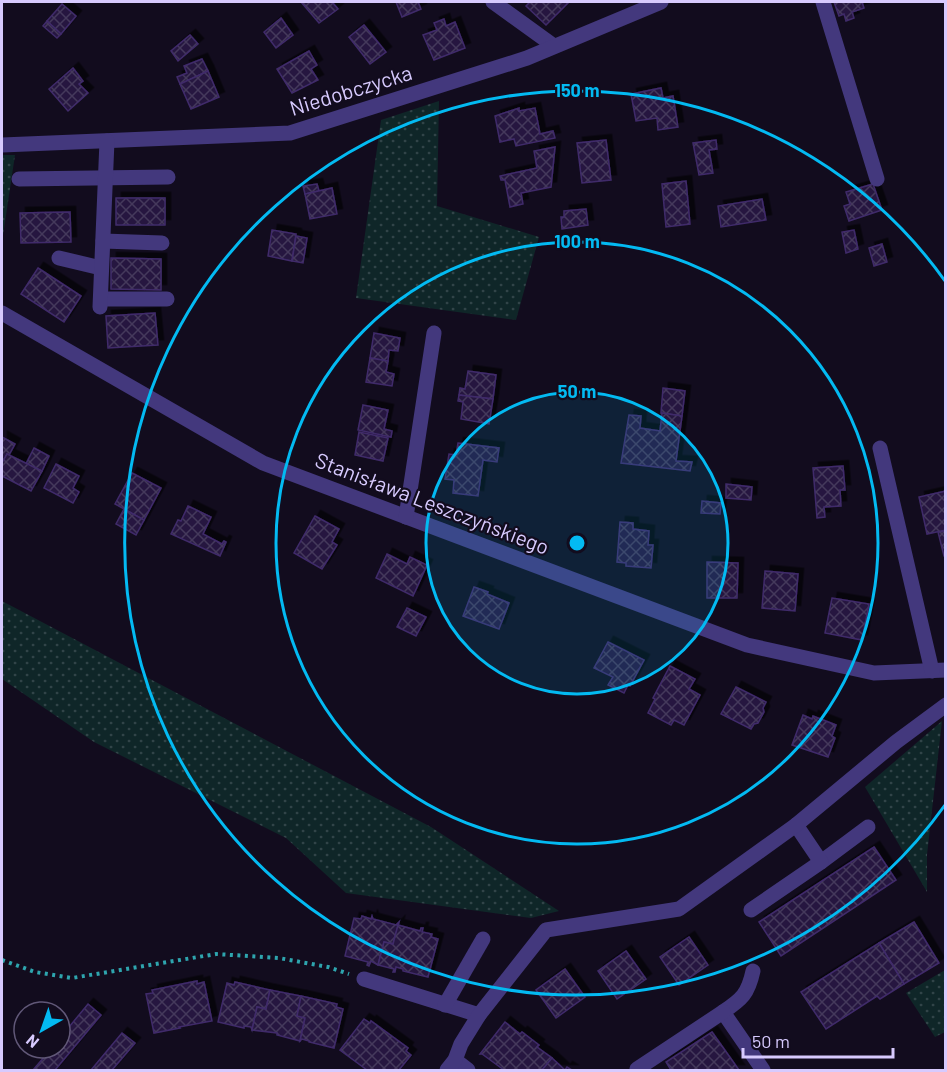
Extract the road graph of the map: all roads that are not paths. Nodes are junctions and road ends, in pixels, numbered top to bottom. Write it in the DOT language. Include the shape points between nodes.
graph roads {
  1 [pos="493,2"];
  2 [pos="661,2"];
  3 [pos="823,2"];
  4 [pos="554,46"];
  5 [pos="107,141"];
  6 [pos="2,145"];
  7 [pos="168,177"];
  8 [pos="105,178"];
  9 [pos="19,179"];
  10 [pos="877,179"];
  11 [pos="103,241"];
  12 [pos="162,243"];
  13 [pos="59,258"];
  14 [pos="101,268"];
  15 [pos="167,299"];
  16 [pos="2,313"];
  17 [pos="434,333"];
  18 [pos="880,448"];
  19 [pos="406,516"];
  20 [pos="939,671"];
  21 [pos="945,705"];
  22 [pos="796,825"];
  23 [pos="868,827"];
  24 [pos="821,862"];
  25 [pos="751,910"];
  26 [pos="483,939"];
  27 [pos="753,971"];
  28 [pos="364,979"];
  29 [pos="445,1005"];
  30 [pos="723,1012"];
  31 [pos="479,1016"];
  32 [pos="451,1065"];
  33 [pos="637,1069"];
  34 [pos="468,1071"];
  35 [pos="763,1071"];
  1 -- 4 [label="street"];
  2 -- 4 [label="street, Niedobczycka"];
  3 -- 10 [label="street"];
  4 -- 5 [label="street, Niedobczycka" via="290,133"];
  5 -- 6 [label="street, Niedobczycka"];
  5 -- 8 [label="street"];
  7 -- 8 [label="street"];
  8 -- 9 [label="street"];
  8 -- 11 [label="street"];
  11 -- 12 [label="street"];
  11 -- 14 [label="street"];
  13 -- 14 [label="street"];
  14 -- 15 [label="street" via="100,303"];
  16 -- 19 [label="street, Stanisława Leszczyńskiego" via="263,463"];
  17 -- 19 [label="street"];
  18 -- 20 [label="street"];
  19 -- 20 [label="street, Stanisława Leszczyńskiego" via="747,645 874,673"];
  21 -- 22 [label="street"];
  22 -- 24 [label="street"];
  22 -- 31 [label="street" via="679,909 546,930"];
  23 -- 24 [label="street"];
  24 -- 25 [label="street"];
  26 -- 29 [label="street"];
  27 -- 30 [label="street" via="740,1001"];
  28 -- 29 [label="street"];
  29 -- 31 [label="street"];
  30 -- 33 [label="street"];
  30 -- 35 [label="street"];
  31 -- 32 [label="street"];
  32 -- 34 [label="street"];
}
